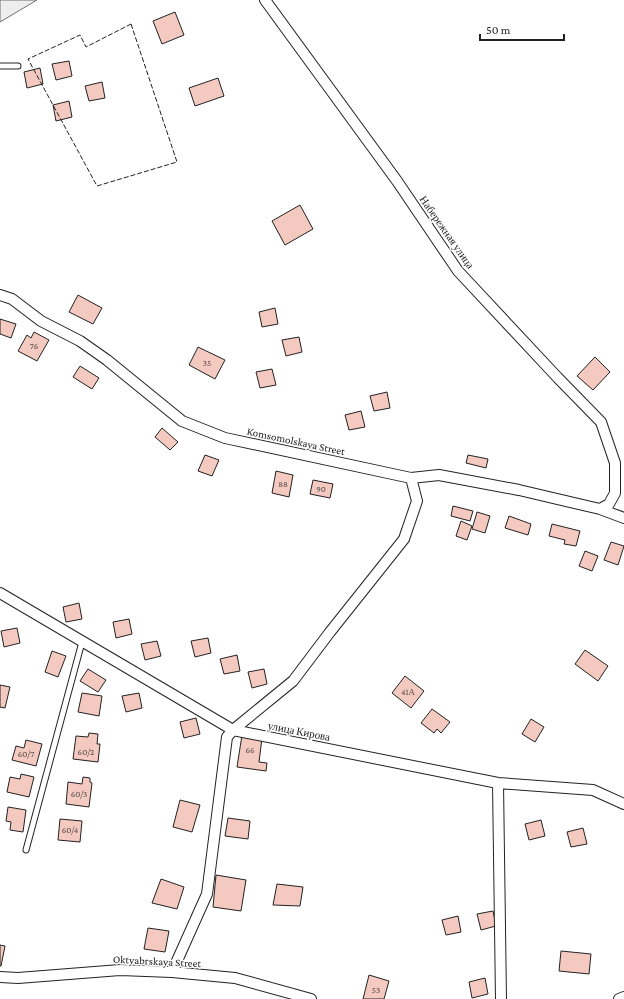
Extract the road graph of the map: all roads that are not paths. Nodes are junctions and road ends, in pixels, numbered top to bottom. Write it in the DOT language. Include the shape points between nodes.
graph roads {
  1 [pos="265,0"];
  2 [pos="0,66"];
  3 [pos="18,66"];
  4 [pos="0,295"];
  5 [pos="411,478"];
  6 [pos="600,509"];
  7 [pos="624,518"];
  8 [pos="0,593"];
  9 [pos="82,642"];
  10 [pos="233,730"];
  11 [pos="498,783"];
  12 [pos="624,804"];
  13 [pos="26,850"];
  14 [pos="172,972"];
  15 [pos="0,977"];
  16 [pos="624,997"];
  17 [pos="311,999"];
  18 [pos="501,999"];
  19 [pos="619,999"];
  1 -- 6 [label="street, Набережная улица" via="397,181 458,271 601,422 615,463 615,493 609,504"];
  2 -- 3 [label="lane"];
  4 -- 5 [label="street, Komsomolskaya Street" via="12,299 41,321 80,341 182,421 225,438"];
  5 -- 6 [label="street, Komsomolskaya Street" via="439,475"];
  5 -- 10 [label="street" via="417,500 404,539 293,681"];
  6 -- 7 [label="street, Komsomolskaya Street"];
  8 -- 9 [label="street, улица Кирова"];
  9 -- 10 [label="street, улица Кирова"];
  9 -- 13 [label="lane"];
  10 -- 11 [label="street, улица Кирова"];
  10 -- 14 [label="street" via="227,737 207,894"];
  11 -- 12 [label="street, улица Кирова" via="593,790"];
  11 -- 18 [label="street"];
  14 -- 15 [label="street, Oktyabrskaya Street" via="120,970 18,978"];
  14 -- 17 [label="street, Oktyabrskaya Street" via="235,978"];
  16 -- 19 [label="street"];
}
